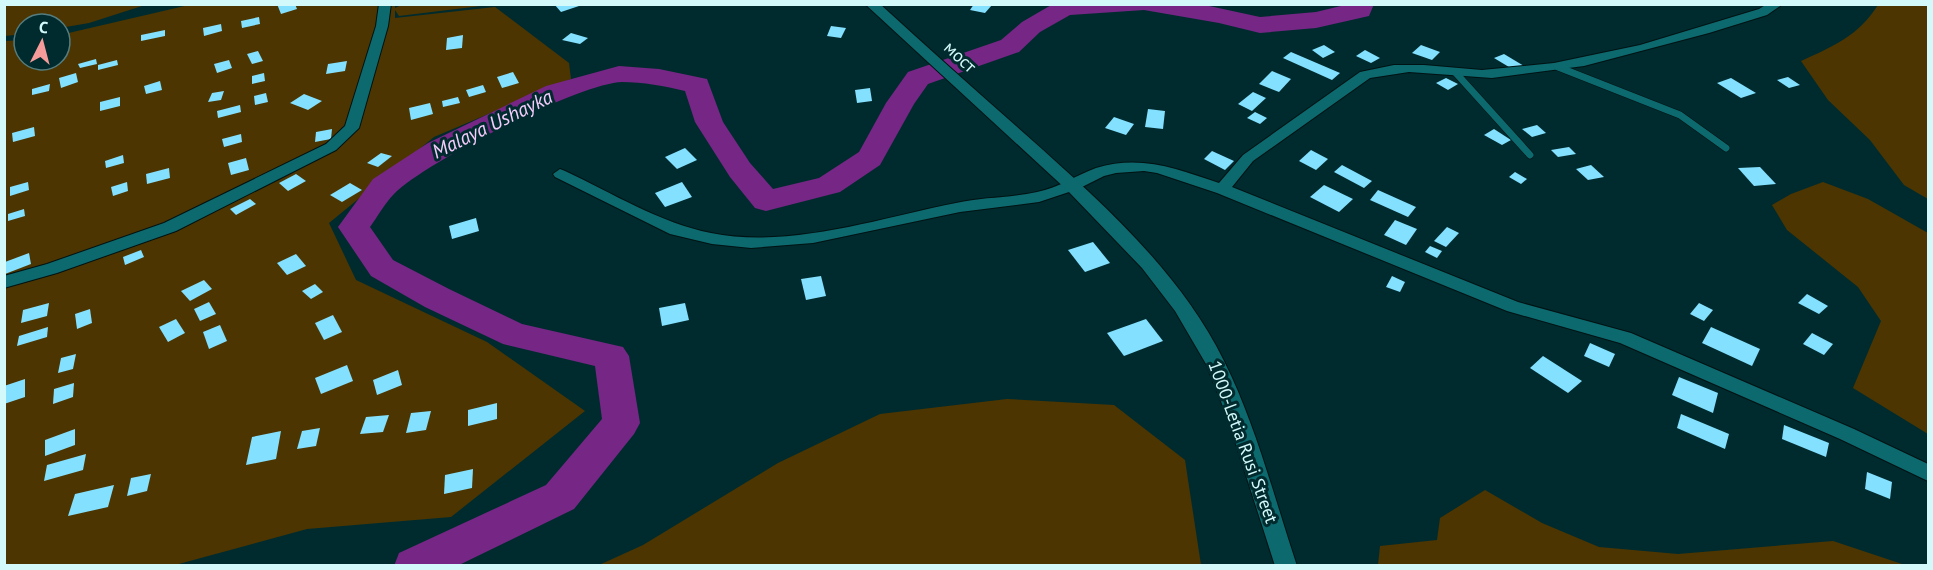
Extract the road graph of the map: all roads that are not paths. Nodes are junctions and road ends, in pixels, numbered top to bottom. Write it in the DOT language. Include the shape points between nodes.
graph roads {
  1 [pos="385,4"];
  2 [pos="872,4"];
  3 [pos="1777,4"];
  4 [pos="1558,67"];
  5 [pos="1455,72"];
  6 [pos="1726,148"];
  7 [pos="1530,155"];
  8 [pos="560,174"];
  9 [pos="1073,186"];
  10 [pos="1222,189"];
  11 [pos="4,282"];
  12 [pos="1929,473"];
  13 [pos="1286,566"];
  1 -- 11 [label="street" via="352,128 331,147 171,227"];
  2 -- 9 [label="street, мост"];
  3 -- 4 [label="street" via="1763,12 1661,43"];
  4 -- 5 [label="street" via="1486,74"];
  4 -- 6 [label="lane" via="1680,116"];
  5 -- 7 [label="lane"];
  5 -- 10 [label="street" via="1400,67 1365,75 1248,158"];
  8 -- 9 [label="street" via="676,230 751,243 813,238 960,207 1039,197"];
  9 -- 10 [label="street" via="1099,172 1144,166"];
  9 -- 13 [label="street, 1000-Letia Rusi Street" via="1148,264 1181,306 1215,362"];
  10 -- 12 [label="street" via="1513,307 1625,338"];
}
